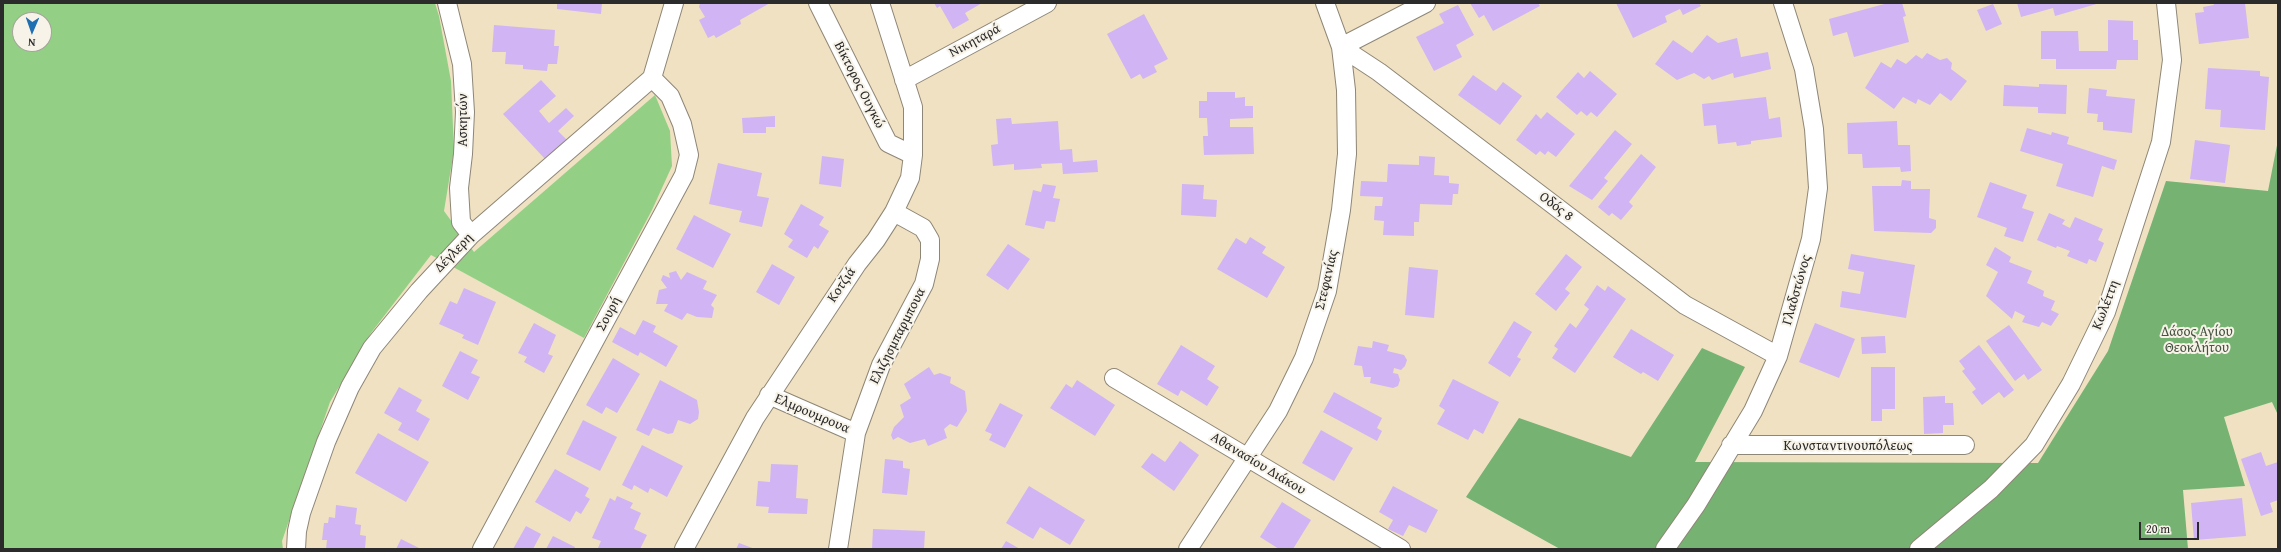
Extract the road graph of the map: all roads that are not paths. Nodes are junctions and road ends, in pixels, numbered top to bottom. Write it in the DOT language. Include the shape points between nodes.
graph roads {
  1 [pos="447,3"];
  2 [pos="674,3"];
  3 [pos="818,3"];
  4 [pos="880,3"];
  5 [pos="1047,3"];
  6 [pos="1325,3"];
  7 [pos="1426,3"];
  8 [pos="1783,3"];
  9 [pos="2166,3"];
  10 [pos="1341,47"];
  11 [pos="652,78"];
  12 [pos="904,80"];
  13 [pos="913,155"];
  14 [pos="894,212"];
  15 [pos="471,235"];
  16 [pos="1778,356"];
  17 [pos="1114,378"];
  18 [pos="769,395"];
  19 [pos="856,433"];
  20 [pos="1731,445"];
  21 [pos="1964,445"];
  22 [pos="1248,458"];
  23 [pos="1924,547"];
  24 [pos="296,549"];
  25 [pos="482,549"];
  26 [pos="684,549"];
  27 [pos="838,549"];
  28 [pos="1188,549"];
  29 [pos="1401,549"];
  30 [pos="1665,549"];
  1 -- 15 [label="street, Ασκητών" via="462,64 464,154 459,188 461,222"];
  2 -- 11 [label="street"];
  3 -- 13 [label="street, Βίκτορος Ουγκώ" via="888,143"];
  4 -- 12 [label="street, Κοτζιά"];
  5 -- 12 [label="street, Νικηταρά"];
  6 -- 10 [label="street, Στεφανίας"];
  7 -- 10 [label="street"];
  8 -- 16 [label="street, Γλαδστώνος" via="1804,69 1814,129 1818,188 1811,239"];
  9 -- 23 [label="street, Κωλέττη" via="2172,60 2161,142 2106,312 2071,384 2034,445 1991,489"];
  10 -- 16 [label="street, Οδός 8" via="1379,72 1685,305"];
  10 -- 22 [label="street, Στεφανίας" via="1346,90 1347,154 1341,210 1327,291 1304,358 1278,411"];
  11 -- 15 [label="street, Δέγλερη"];
  11 -- 25 [label="street, Σουρή" via="670,96 682,124 689,155 684,175"];
  12 -- 13 [label="street, Κοτζιά" via="913,107"];
  13 -- 14 [label="street, Κοτζιά" via="910,178"];
  14 -- 18 [label="street, Κοτζιά"];
  14 -- 19 [label="street, Ελιζησμπαρμπουα" via="924,228 930,240 930,260 924,284 881,365"];
  15 -- 24 [label="street, Δέγλερη" via="419,291 372,348 358,370 326,442 301,513"];
  16 -- 20 [label="street, Γλαδστώνος" via="1753,411"];
  17 -- 22 [label="street, Αθανασίου Διάκου"];
  18 -- 19 [label="street, Ελμρουμρουα"];
  18 -- 26 [label="street, Κοτζιά"];
  19 -- 27 [label="street, Ελιζησμπαρμπουα"];
  20 -- 21 [label="street, Κωνσταντινουπόλεως"];
  20 -- 30 [label="street, Γλαδστώνος" via="1696,505"];
  22 -- 28 [label="street, Στεφανίας"];
  22 -- 29 [label="street, Αθανασίου Διάκου"];
}
